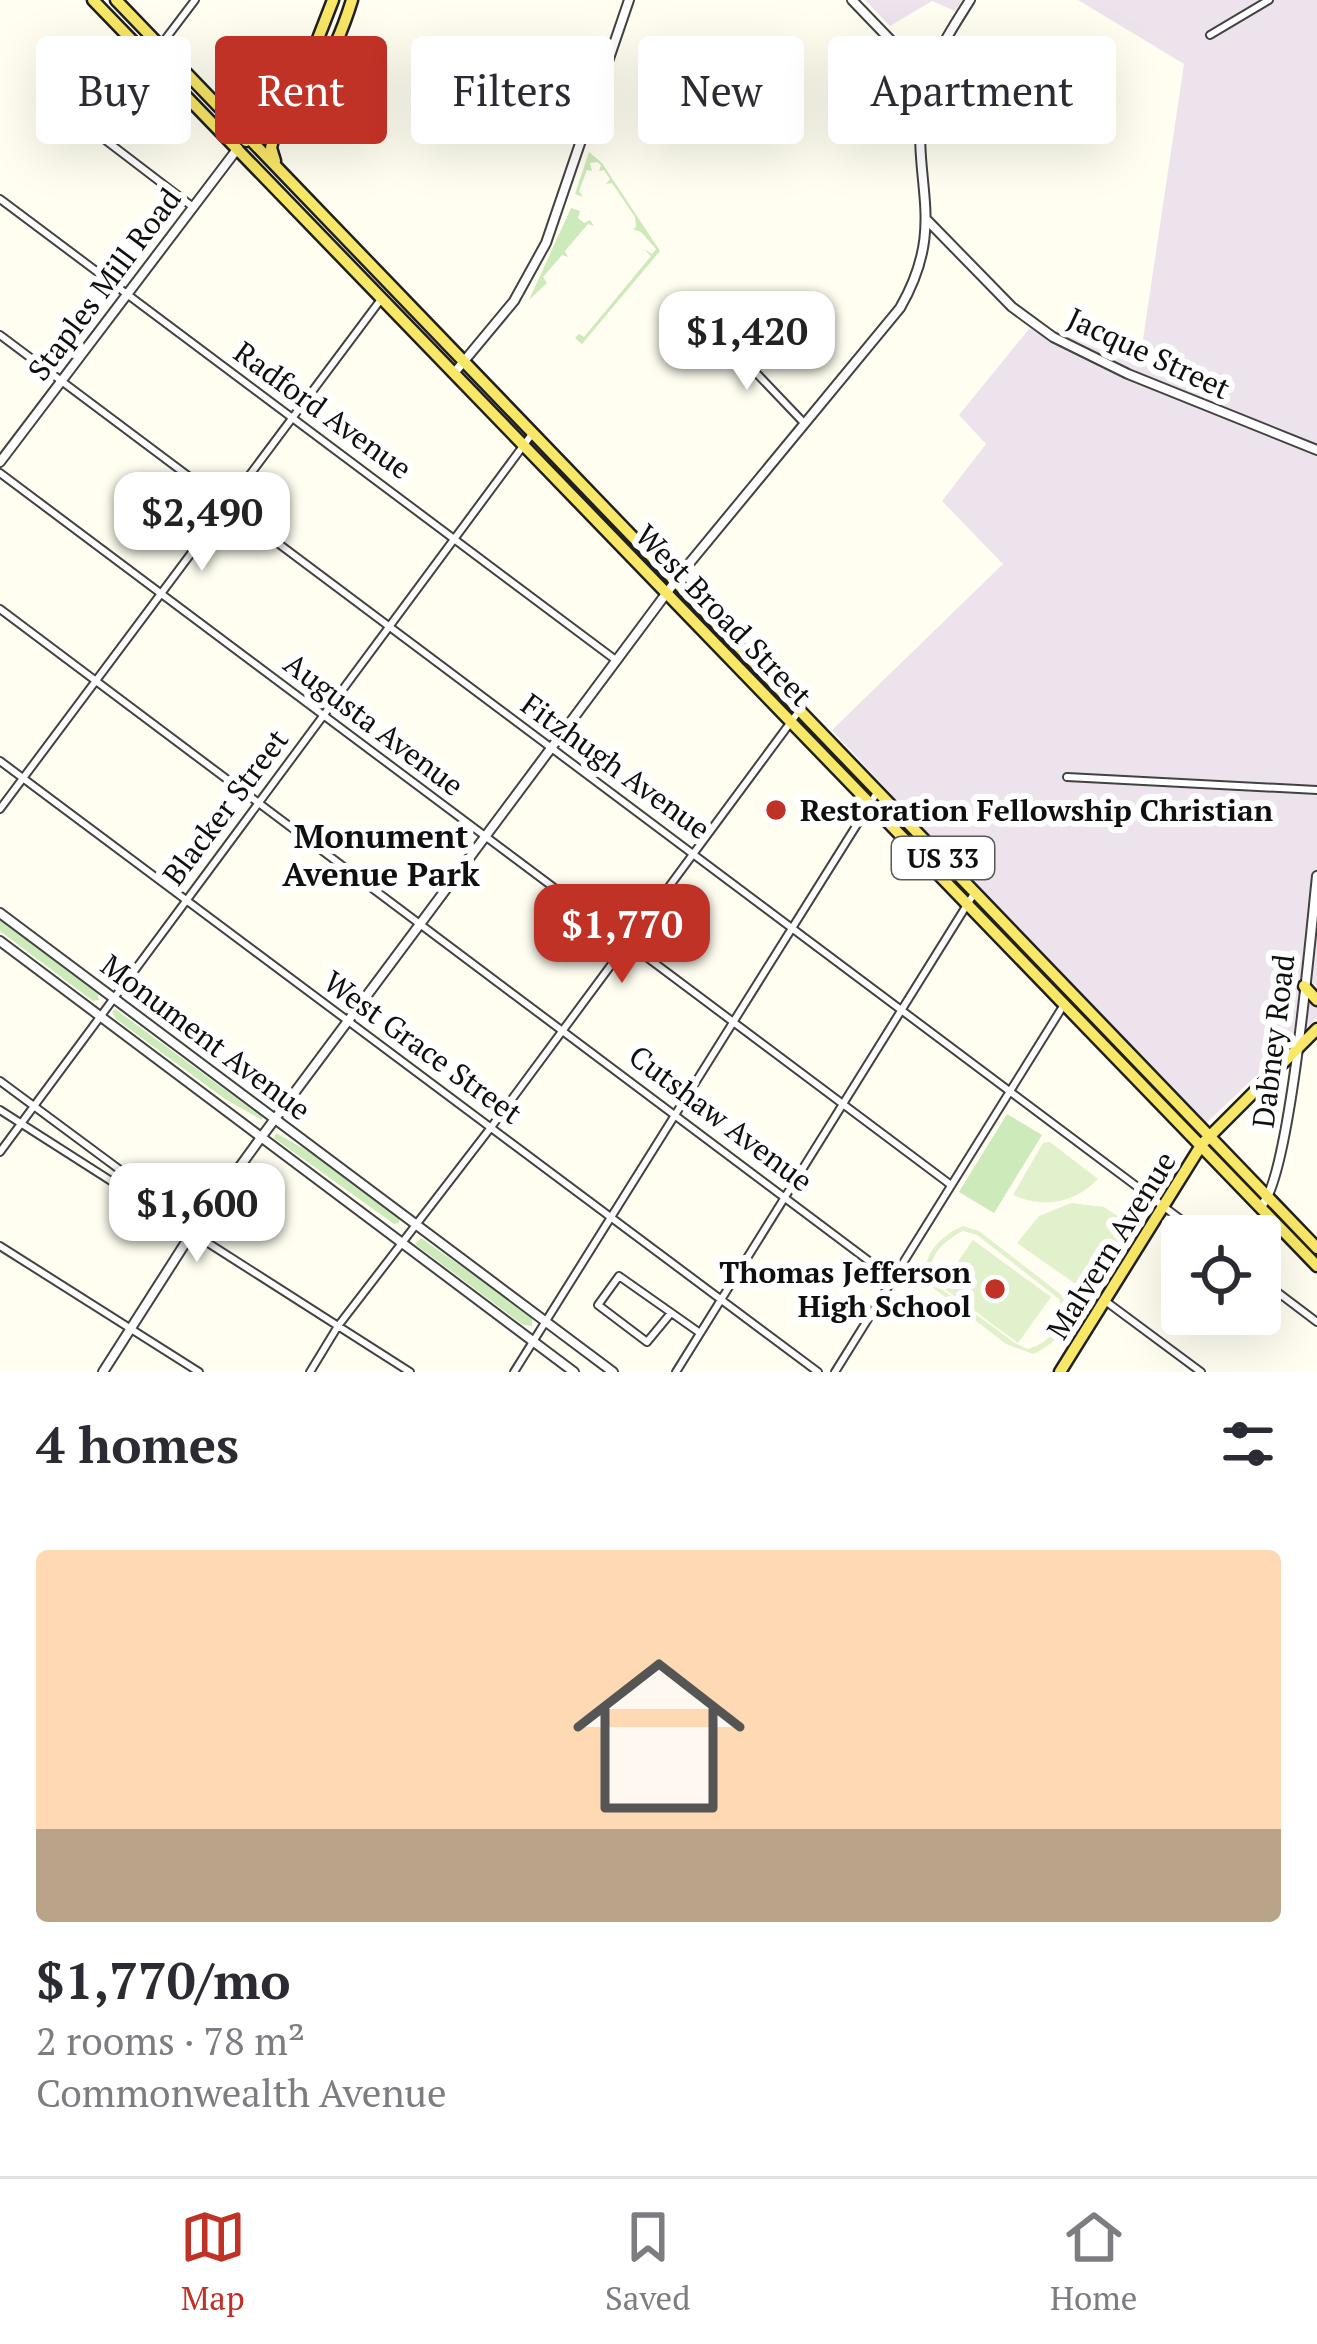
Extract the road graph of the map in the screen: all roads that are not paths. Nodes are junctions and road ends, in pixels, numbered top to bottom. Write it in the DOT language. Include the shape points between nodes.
graph roads {
  1 [pos="93,0"];
  2 [pos="116,0"];
  3 [pos="195,0"];
  4 [pos="333,0"];
  5 [pos="352,0"];
  6 [pos="629,0"];
  7 [pos="852,0"];
  8 [pos="970,0"];
  9 [pos="1269,0"];
  10 [pos="1210,35"];
  11 [pos="130,36"];
  12 [pos="151,36"];
  13 [pos="168,36"];
  14 [pos="319,36"];
  15 [pos="338,36"];
  16 [pos="887,36"];
  17 [pos="947,36"];
  18 [pos="191,81"];
  19 [pos="191,94"];
  20 [pos="215,109"];
  21 [pos="215,116"];
  22 [pos="110,144"];
  23 [pos="243,144"];
  24 [pos="245,144"];
  25 [pos="245,144"];
  26 [pos="273,144"];
  27 [pos="923,144"];
  28 [pos="278,169"];
  29 [pos="0,199"];
  30 [pos="193,207"];
  31 [pos="928,220"];
  32 [pos="387,291"];
  33 [pos="127,295"];
  34 [pos="719,334"];
  35 [pos="0,335"];
  36 [pos="459,367"];
  37 [pos="60,381"];
  38 [pos="292,418"];
  39 [pos="805,424"];
  40 [pos="529,439"];
  41 [pos="1317,450"];
  42 [pos="0,462"];
  43 [pos="0,472"];
  44 [pos="226,506"];
  45 [pos="456,538"];
  46 [pos="672,587"];
  47 [pos="162,594"];
  48 [pos="0,609"];
  49 [pos="390,626"];
  50 [pos="617,662"];
  51 [pos="96,680"];
  52 [pos="324,716"];
  53 [pos="796,716"];
  54 [pos="552,749"];
  55 [pos="0,760"];
  56 [pos="1067,777"];
  57 [pos="23,779"];
  58 [pos="1317,790"];
  59 [pos="874,796"];
  60 [pos="259,803"];
  61 [pos="0,809"];
  62 [pos="486,838"];
  63 [pos="694,853"];
  64 [pos="1317,876"];
  65 [pos="972,898"];
  66 [pos="185,899"];
  67 [pos="0,913"];
  68 [pos="420,925"];
  69 [pos="791,929"];
  70 [pos="0,941"];
  71 [pos="627,943"];
  72 [pos="1304,986"];
  73 [pos="1069,997"];
  74 [pos="113,998"];
  75 [pos="1317,1000"];
  76 [pos="902,1007"];
  77 [pos="100,1015"];
  78 [pos="348,1021"];
  79 [pos="732,1023"];
  80 [pos="1317,1028"];
  81 [pos="563,1029"];
  82 [pos="1295,1050"];
  83 [pos="0,1081"];
  84 [pos="1010,1088"];
  85 [pos="842,1103"];
  86 [pos="32,1105"];
  87 [pos="0,1110"];
  88 [pos="674,1116"];
  89 [pos="274,1119"];
  90 [pos="20,1123"];
  91 [pos="492,1126"];
  92 [pos="262,1136"];
  93 [pos="1206,1139"];
  94 [pos="0,1152"];
  95 [pos="951,1185"];
  96 [pos="786,1196"];
  97 [pos="1266,1202"];
  98 [pos="1163,1206"];
  99 [pos="1175,1215"];
  100 [pos="610,1218"];
  101 [pos="414,1222"];
  102 [pos="193,1232"];
  103 [pos="401,1241"];
  104 [pos="0,1246"];
  105 [pos="1317,1248"];
  106 [pos="1317,1266"];
  107 [pos="893,1279"];
  108 [pos="1281,1295"];
  109 [pos="721,1299"];
  110 [pos="1104,1300"];
  111 [pos="671,1313"];
  112 [pos="545,1321"];
  113 [pos="1317,1322"];
  114 [pos="338,1326"];
  115 [pos="130,1327"];
  116 [pos="700,1334"];
  117 [pos="533,1342"];
  118 [pos="103,1372"];
  119 [pos="199,1372"];
  120 [pos="310,1372"];
  121 [pos="410,1372"];
  122 [pos="514,1372"];
  123 [pos="574,1372"];
  124 [pos="613,1372"];
  125 [pos="676,1372"];
  126 [pos="818,1372"];
  127 [pos="835,1372"];
  128 [pos="1060,1372"];
  129 [pos="1201,1372"];
  1 -- 11 [label="main road, West Broad Street"];
  2 -- 12 [label="main road, West Broad Street"];
  3 -- 13 [label="street"];
  4 -- 14 [label="main road, Staples Mill Road"];
  5 -- 15 [label="main road, Staples Mill Road"];
  6 -- 36 [label="street" via="546,243 514,302"];
  7 -- 16 [label="street"];
  8 -- 17 [label="street"];
  9 -- 10 [label="street"];
  18 -- 20 [label="main road, West Broad Street"];
  19 -- 21 [label="main road, West Broad Street"];
  22 -- 30 [label="street"];
  23 -- 30 [label="street, Staples Mill Road"];
  24 -- 28 [label="main road, West Broad Street"];
  25 -- 32 [label="main road, West Broad Street / US 33"];
  26 -- 28 [label="main road"];
  27 -- 31 [label="street"];
  28 -- 32 [label="main road, West Broad Street / US 33"];
  29 -- 33 [label="street, Radford Avenue"];
  30 -- 33 [label="street, Staples Mill Road"];
  31 -- 39 [label="street" via="916,275 898,310"];
  31 -- 41 [label="street, Jacque Street" via="1012,307 1072,348"];
  32 -- 36 [label="main road, West Broad Street / US 33"];
  32 -- 38 [label="street"];
  33 -- 37 [label="street, Staples Mill Road"];
  33 -- 38 [label="street, Radford Avenue"];
  34 -- 39 [label="street"];
  35 -- 37 [label="street, Fitzhugh Avenue"];
  36 -- 40 [label="main road, West Broad Street / US 33"];
  37 -- 42 [label="street, Staples Mill Road"];
  37 -- 44 [label="street, Fitzhugh Avenue"];
  38 -- 44 [label="street"];
  38 -- 45 [label="street, Radford Avenue"];
  39 -- 46 [label="street"];
  40 -- 45 [label="street, Blacker Street"];
  40 -- 46 [label="main road, West Broad Street / US 33"];
  43 -- 47 [label="street, Augusta Avenue"];
  44 -- 47 [label="street"];
  44 -- 49 [label="street, Fitzhugh Avenue"];
  45 -- 49 [label="street, Blacker Street"];
  45 -- 50 [label="street, Radford Avenue"];
  46 -- 50 [label="street"];
  46 -- 53 [label="main road, West Broad Street / US 33"];
  47 -- 51 [label="street"];
  47 -- 52 [label="street, Augusta Avenue"];
  48 -- 51 [label="street, Cutshaw Avenue"];
  49 -- 52 [label="street, Blacker Street"];
  49 -- 54 [label="street, Fitzhugh Avenue"];
  50 -- 54 [label="street"];
  51 -- 57 [label="street"];
  51 -- 60 [label="street, Cutshaw Avenue"];
  52 -- 60 [label="street, Blacker Street"];
  52 -- 62 [label="street, Augusta Avenue"];
  53 -- 59 [label="main road, West Broad Street / US 33"];
  53 -- 63 [label="street"];
  54 -- 62 [label="street"];
  54 -- 63 [label="street, Fitzhugh Avenue"];
  55 -- 57 [label="street, West Grace Street"];
  56 -- 58 [label="street"];
  57 -- 61 [label="street"];
  57 -- 66 [label="street, West Grace Street"];
  59 -- 65 [label="main road, West Broad Street / US 33"];
  59 -- 69 [label="street"];
  60 -- 66 [label="street, Blacker Street"];
  60 -- 68 [label="street, Cutshaw Avenue"];
  62 -- 68 [label="street"];
  62 -- 71 [label="street, Augusta Avenue"];
  63 -- 69 [label="street, Fitzhugh Avenue"];
  63 -- 71 [label="street"];
  64 -- 72 [label="street, Dabney Road"];
  65 -- 73 [label="main road, West Broad Street / US 33"];
  65 -- 76 [label="street"];
  66 -- 74 [label="street, Blacker Street"];
  66 -- 78 [label="street, West Grace Street"];
  67 -- 74 [label="street, Monument Avenue"];
  68 -- 78 [label="street"];
  68 -- 81 [label="street, Cutshaw Avenue"];
  69 -- 76 [label="street, Fitzhugh Avenue"];
  69 -- 79 [label="street"];
  70 -- 77 [label="street, Monument Avenue"];
  71 -- 79 [label="street, Augusta Avenue"];
  71 -- 81 [label="street"];
  72 -- 75 [label="main road"];
  72 -- 82 [label="street, Dabney Road"];
  73 -- 84 [label="street"];
  73 -- 93 [label="main road, West Broad Street / US 33"];
  74 -- 77 [label="street, Blacker Street"];
  74 -- 89 [label="street, Monument Avenue"];
  76 -- 84 [label="street, Fitzhugh Avenue"];
  76 -- 85 [label="street"];
  77 -- 86 [label="street, Blacker Street"];
  77 -- 92 [label="street, Monument Avenue"];
  78 -- 89 [label="street"];
  78 -- 91 [label="street, West Grace Street"];
  79 -- 85 [label="street, Augusta Avenue"];
  79 -- 88 [label="street"];
  80 -- 82 [label="main road, Malvern Avenue"];
  81 -- 88 [label="street, Cutshaw Avenue"];
  81 -- 91 [label="street"];
  82 -- 93 [label="main road, Malvern Avenue"];
  82 -- 97 [label="street, Dabney Road" via="1285,1139"];
  83 -- 86 [label="street"];
  84 -- 95 [label="street"];
  84 -- 98 [label="street, Fitzhugh Avenue"];
  85 -- 95 [label="street, Augusta Avenue"];
  85 -- 96 [label="street"];
  86 -- 90 [label="street, Blacker Street"];
  86 -- 102 [label="street"];
  87 -- 90 [label="street"];
  88 -- 96 [label="street, Cutshaw Avenue"];
  88 -- 100 [label="street"];
  89 -- 92 [label="street"];
  89 -- 101 [label="street, Monument Avenue"];
  90 -- 94 [label="street, Blacker Street"];
  90 -- 102 [label="street"];
  91 -- 100 [label="street, West Grace Street"];
  91 -- 101 [label="street"];
  92 -- 102 [label="street"];
  92 -- 103 [label="street, Monument Avenue"];
  93 -- 97 [label="main road, West Broad Street / US 33"];
  93 -- 98 [label="main road, Malvern Avenue"];
  95 -- 107 [label="street"];
  96 -- 107 [label="street, Cutshaw Avenue"];
  96 -- 109 [label="street"];
  97 -- 105 [label="main road, West Broad Street / US 33"];
  97 -- 106 [label="main road, West Broad Street / US 33"];
  98 -- 99 [label="street, Fitzhugh Avenue"];
  98 -- 110 [label="main road, Malvern Avenue"];
  100 -- 109 [label="street, West Grace Street"];
  100 -- 112 [label="street"];
  101 -- 103 [label="street"];
  101 -- 112 [label="street, Monument Avenue"];
  102 -- 114 [label="street"];
  102 -- 115 [label="street"];
  103 -- 114 [label="street"];
  103 -- 117 [label="street, Monument Avenue"];
  104 -- 115 [label="street"];
  107 -- 127 [label="street"];
  108 -- 113 [label="street"];
  109 -- 116 [label="street"];
  109 -- 126 [label="street, West Grace Street"];
  110 -- 128 [label="main road, Malvern Avenue"];
  110 -- 129 [label="street"];
  111 -- 111 [label="street" via="619,1276 598,1306 647,1342"];
  111 -- 116 [label="street"];
  112 -- 117 [label="street"];
  112 -- 124 [label="street, Monument Avenue"];
  114 -- 120 [label="street"];
  114 -- 121 [label="street"];
  115 -- 118 [label="street"];
  115 -- 119 [label="street"];
  116 -- 125 [label="street"];
  117 -- 122 [label="street"];
  117 -- 123 [label="street, Monument Avenue"];
}
